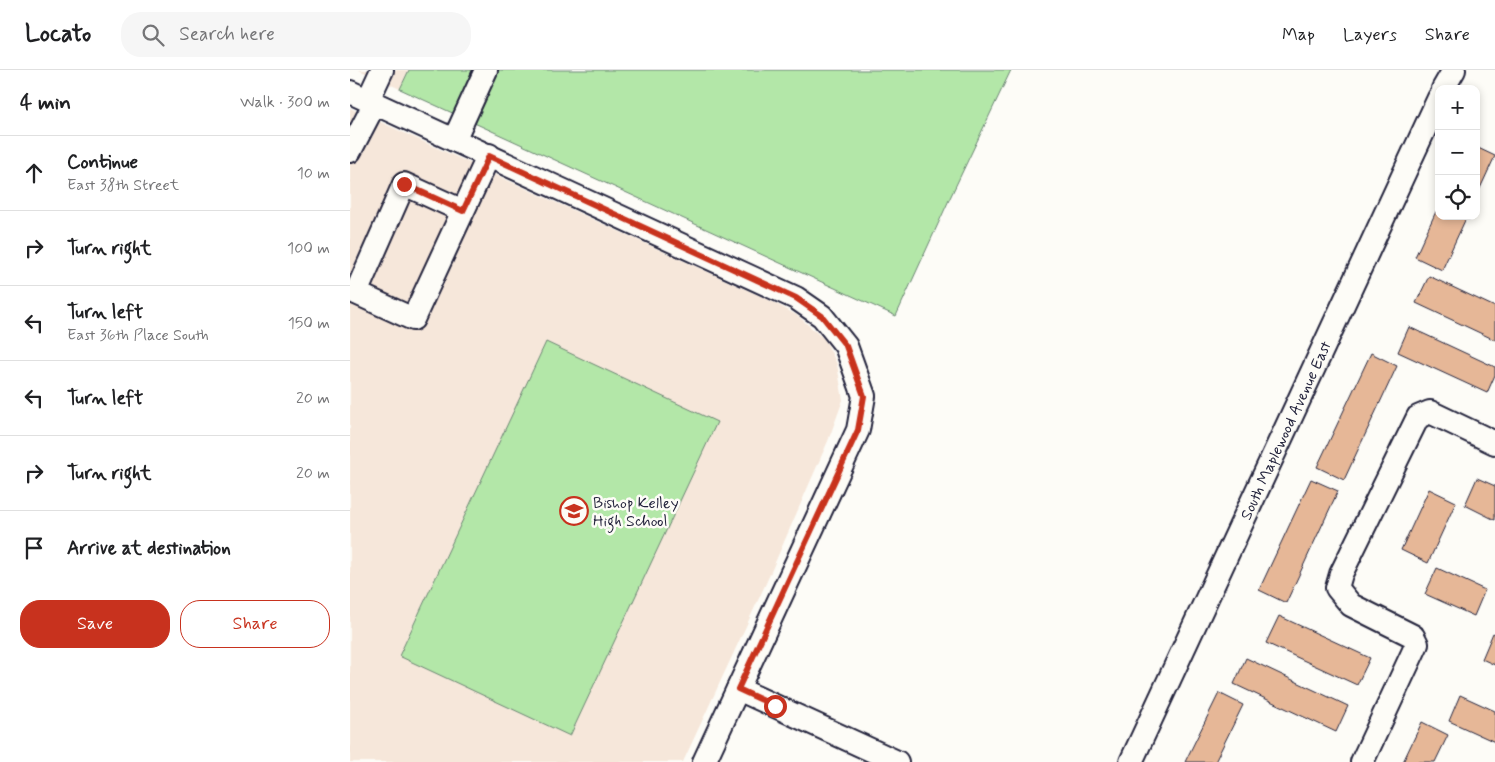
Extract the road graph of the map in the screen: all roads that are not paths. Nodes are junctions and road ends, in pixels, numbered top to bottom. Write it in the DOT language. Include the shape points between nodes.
graph roads {
  1 [pos="382,70"];
  2 [pos="486,70"];
  3 [pos="1454,70"];
  4 [pos="1445,85"];
  5 [pos="364,98"];
  6 [pos="1435,107"];
  7 [pos="454,140"];
  8 [pos="350,151"];
  9 [pos="489,156"];
  10 [pos="463,211"];
  11 [pos="1495,443"];
  12 [pos="738,689"];
  13 [pos="704,762"];
  14 [pos="897,762"];
  15 [pos="1132,762"];
  16 [pos="1362,762"];
  1 -- 5 [label="street"];
  2 -- 7 [label="street"];
  3 -- 4 [label="street"];
  5 -- 7 [label="street"];
  5 -- 8 [label="street"];
  6 -- 15 [label="street, South Maplewood Avenue East"];
  7 -- 9 [label="street"];
  9 -- 10 [label="street"];
  9 -- 12 [label="street" via="796,298 822,316 846,346 864,396 858,430"];
  10 -- 10 [label="street" via="413,319 356,293 404,184"];
  11 -- 16 [label="street" via="1430,412 1418,417 1341,574 1337,588 1351,605 1413,636 1417,644"];
  12 -- 13 [label="street"];
  12 -- 14 [label="street"];
}
